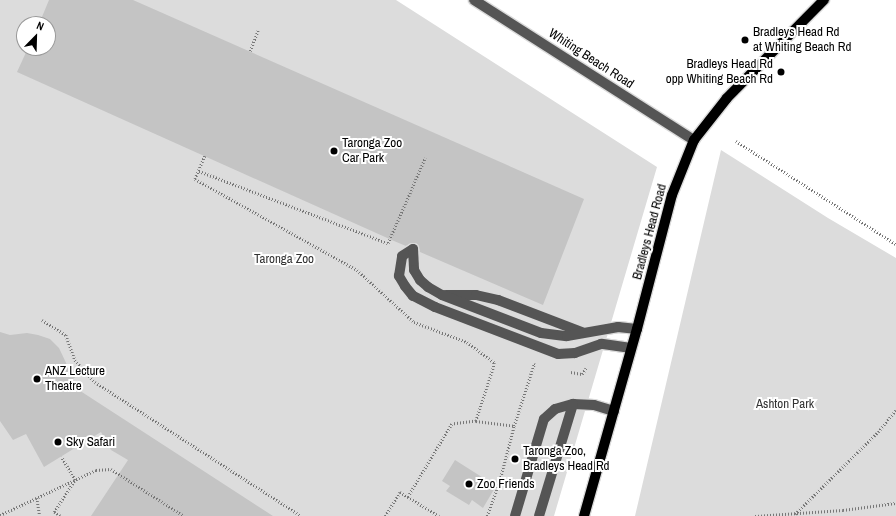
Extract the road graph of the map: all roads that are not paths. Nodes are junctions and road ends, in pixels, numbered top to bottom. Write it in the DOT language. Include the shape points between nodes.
graph roads {
  1 [pos="474,0"];
  2 [pos="824,0"];
  3 [pos="694,140"];
  4 [pos="442,295"];
  5 [pos="637,329"];
  6 [pos="583,332"];
  7 [pos="631,348"];
  8 [pos="573,404"];
  9 [pos="614,411"];
  10 [pos="515,516"];
  11 [pos="539,516"];
  12 [pos="584,516"];
  1 -- 3 [label="street, Whiting Beach Road"];
  2 -- 3 [label="main road, Bradleys Head Road" via="727,98"];
  3 -- 5 [label="main road, Bradleys Head Road" via="672,195"];
  4 -- 6 [label="street" via="476,294"];
  4 -- 6 [label="street" via="541,334 567,336"];
  4 -- 7 [label="street" via="420,280 414,270 413,249 402,256 400,276 405,286 413,296 435,307 558,354 575,353 601,344"];
  5 -- 6 [label="street" via="618,326"];
  5 -- 7 [label="main road, Bradleys Head Road"];
  7 -- 9 [label="main road, Bradleys Head Road"];
  8 -- 9 [label="street" via="594,405"];
  8 -- 10 [label="street" via="555,409 544,419"];
  8 -- 11 [label="street"];
  9 -- 12 [label="main road, Bradleys Head Road"];
}
